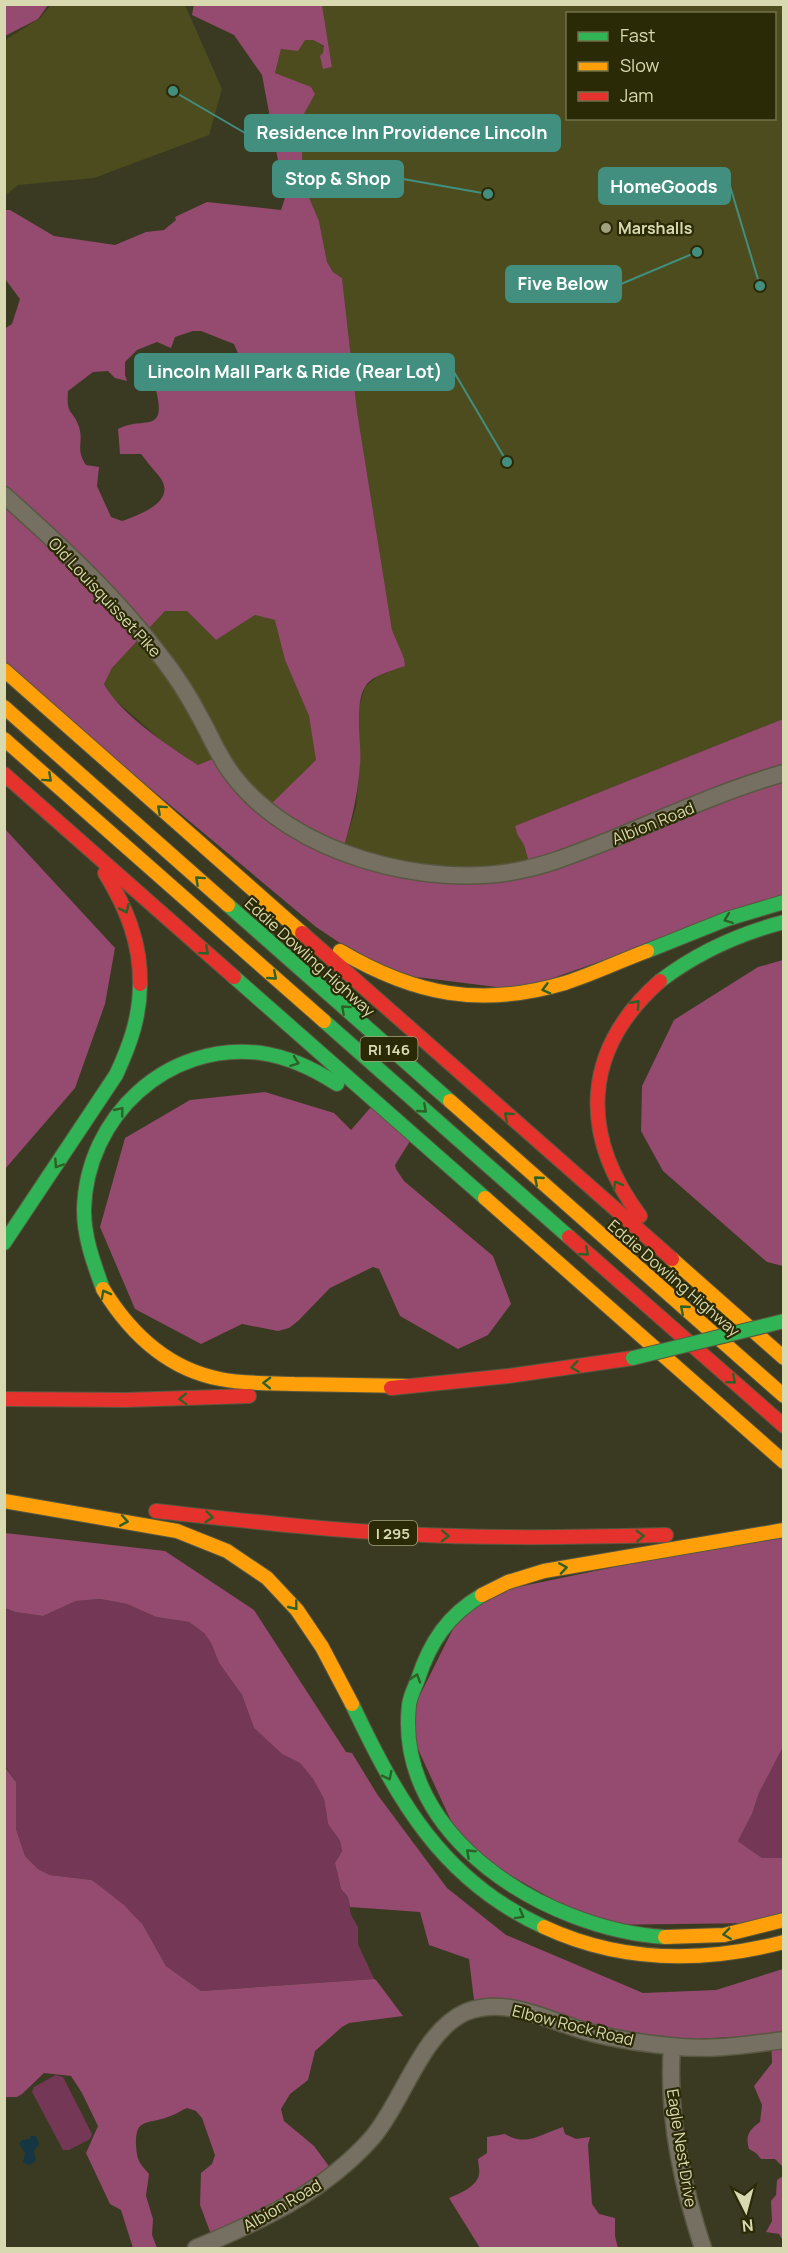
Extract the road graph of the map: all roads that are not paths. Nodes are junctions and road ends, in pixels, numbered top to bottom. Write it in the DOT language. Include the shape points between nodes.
graph roads {
  1 [pos="4,495"];
  2 [pos="4,670"];
  3 [pos="4,707"];
  4 [pos="4,739"];
  5 [pos="783,773"];
  6 [pos="4,774"];
  7 [pos="66,829"];
  8 [pos="204,848"];
  9 [pos="521,870"];
  10 [pos="783,902"];
  11 [pos="783,922"];
  12 [pos="452,1169"];
  13 [pos="4,1243"];
  14 [pos="710,1293"];
  15 [pos="783,1321"];
  16 [pos="783,1332"];
  17 [pos="633,1358"];
  18 [pos="783,1358"];
  19 [pos="409,1386"];
  20 [pos="783,1396"];
  21 [pos="4,1399"];
  22 [pos="783,1426"];
  23 [pos="783,1462"];
  24 [pos="4,1498"];
  25 [pos="783,1528"];
  26 [pos="783,1920"];
  27 [pos="783,1942"];
  28 [pos="783,2040"];
  29 [pos="672,2047"];
  30 [pos="419,2061"];
  31 [pos="196,2248"];
  32 [pos="703,2248"];
  1 -- 9 [label="street, Old Louisquisset Pike" via="98,585 150,643 190,699 231,773 251,797 276,817 330,846 397,868 464,876"];
  8 -- 2 [label="highway, one-way"];
  20 -- 3 [label="highway, Eddie Dowling Highway / RI 146, one-way"];
  4 -- 22 [label="highway, RI 146, one-way"];
  5 -- 9 [label="street, Albion Road" via="568,857"];
  6 -- 7 [label="highway"];
  7 -- 12 [label="highway, one-way"];
  7 -- 13 [label="highway, one-way" via="108,877 134,930 141,961 140,1012 131,1044 116,1074"];
  10 -- 8 [label="highway, one-way" via="727,919 554,987 514,995 471,997 420,988 363,965"];
  14 -- 8 [label="highway, one-way"];
  14 -- 11 [label="highway, one-way" via="631,1207 614,1179 599,1134 600,1076 619,1026 658,982 719,945"];
  19 -- 12 [label="highway, one-way" via="229,1381 198,1374 157,1353 132,1332 103,1292 85,1228 87,1179 103,1135 141,1089 184,1063 233,1052 278,1056 318,1073"];
  12 -- 23 [label="highway"];
  14 -- 18 [label="highway"];
  15 -- 17 [label="highway, bridge"];
  16 -- 17 [label="highway, bridge"];
  17 -- 19 [label="highway, one-way"];
  19 -- 21 [label="highway, one-way" via="195,1399"];
  24 -- 25 [label="highway, I 295, one-way" via="346,1530 466,1536 621,1537"];
  24 -- 27 [label="highway, one-way" via="186,1534 231,1552 262,1573 310,1627 421,1830 467,1878 520,1916 576,1941 643,1956 717,1956"];
  26 -- 25 [label="highway, one-way" via="739,1933 669,1938 601,1928 546,1906 487,1869 438,1817 416,1773 409,1724 416,1677 428,1650 453,1617 486,1591 537,1572"];
  28 -- 29 [label="street, Elbow Rock Road" via="714,2048"];
  29 -- 30 [label="street, Elbow Rock Road" via="585,2031 515,2008 495,2007 466,2012 450,2023 434,2037"];
  29 -- 32 [label="street, Eagle Nest Drive" via="674,2119"];
  30 -- 31 [label="street, Albion Road" via="390,2114 352,2160 292,2203"];
}
